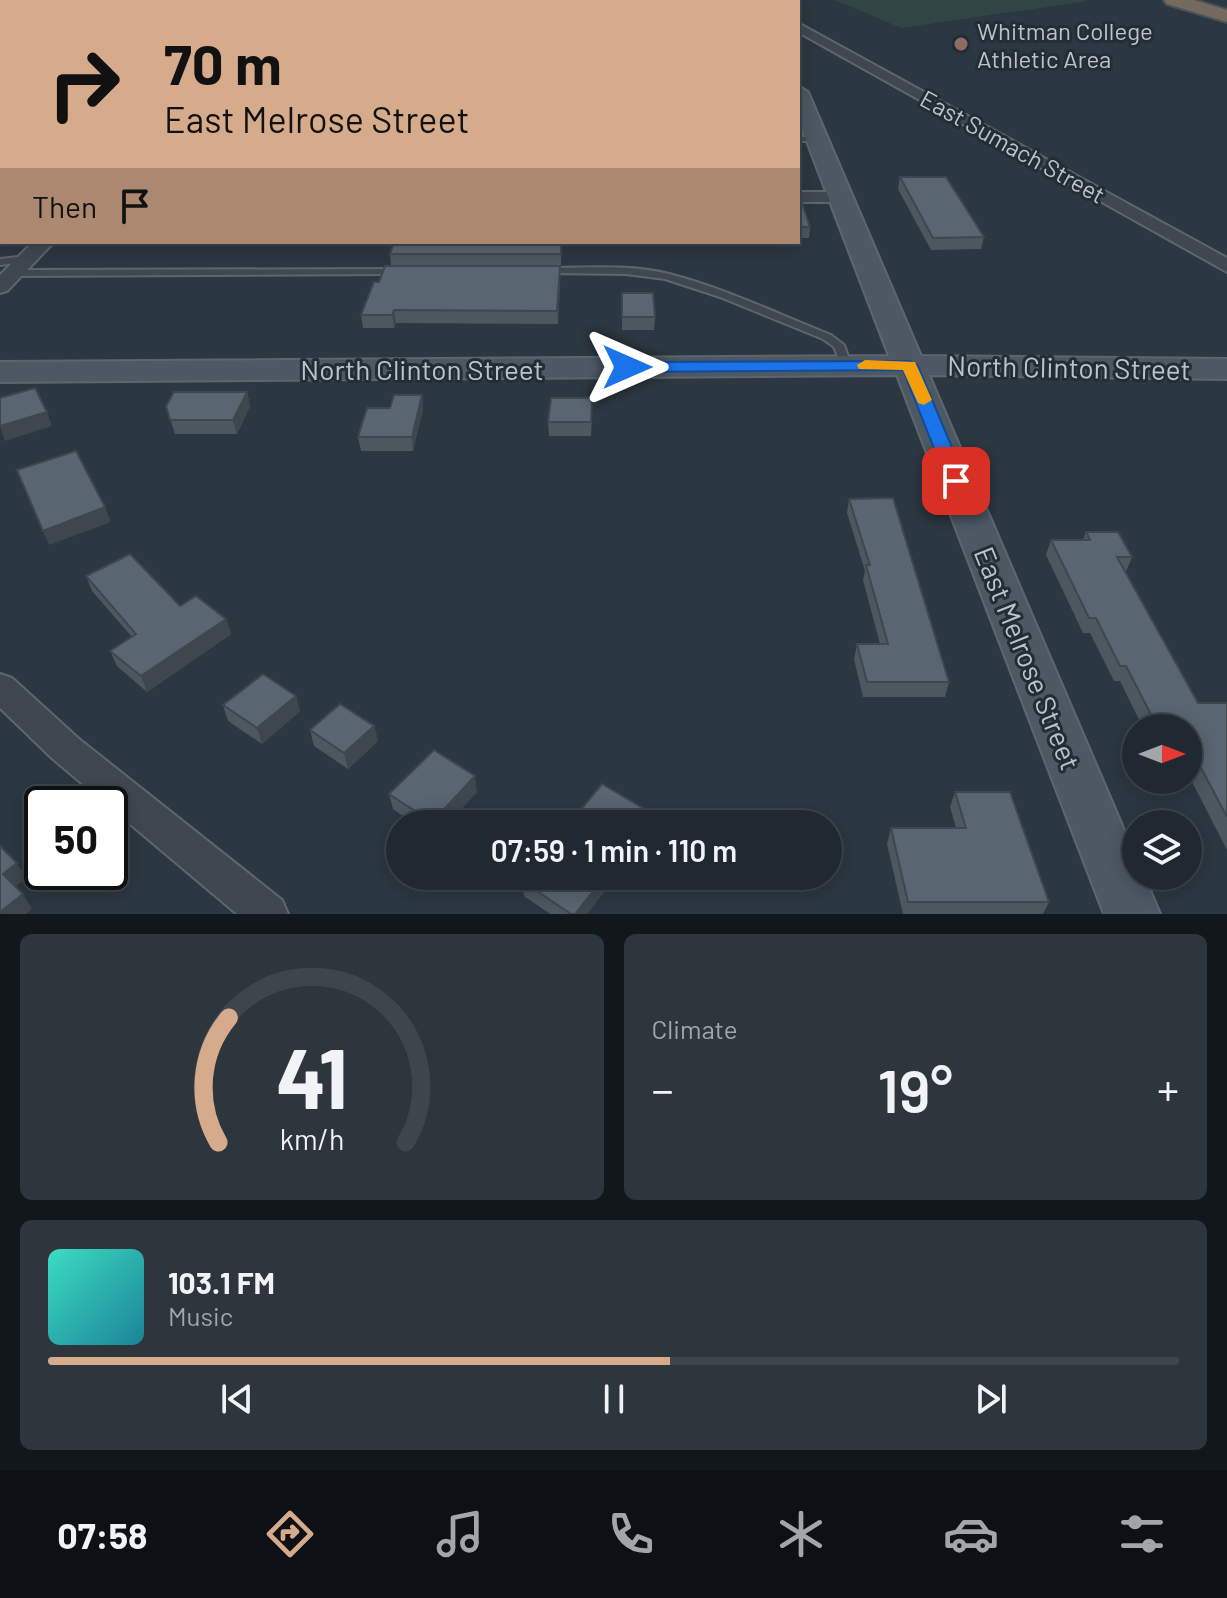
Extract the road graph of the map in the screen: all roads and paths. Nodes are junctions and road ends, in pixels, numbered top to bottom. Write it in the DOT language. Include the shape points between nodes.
graph roads {
  1 [pos="1174,0"];
  2 [pos="1202,0"];
  3 [pos="1227,7"];
  4 [pos="1227,16"];
  5 [pos="800,28"];
  6 [pos="800,101"];
  7 [pos="809,139"];
  8 [pos="800,197"];
  9 [pos="843,197"];
  10 [pos="42,244"];
  11 [pos="1227,266"];
  12 [pos="10,270"];
  13 [pos="406,271"];
  14 [pos="531,271"];
  15 [pos="846,365"];
  16 [pos="910,366"];
  17 [pos="1227,369"];
  18 [pos="0,372"];
  19 [pos="1,690"];
  20 [pos="268,914"];
  21 [pos="1132,914"];
  1 -- 4 [label="highway"];
  2 -- 3 [label="highway"];
  5 -- 11 [label="street, East Sumach Street"];
  6 -- 7 [label="main road, East Melrose Street"];
  7 -- 9 [label="main road, East Melrose Street"];
  8 -- 9 [label="street"];
  9 -- 16 [label="main road, East Melrose Street"];
  10 -- 12 [label="street"];
  12 -- 13 [label="lane"];
  14 -- 15 [label="lane" via="647,272 690,282 827,337 839,345"];
  15 -- 16 [label="main road, North Clinton Street"];
  15 -- 18 [label="main road, North Clinton Street"];
  16 -- 17 [label="main road, North Clinton Street"];
  16 -- 21 [label="main road, East Melrose Street"];
  19 -- 20 [label="street"];
}
